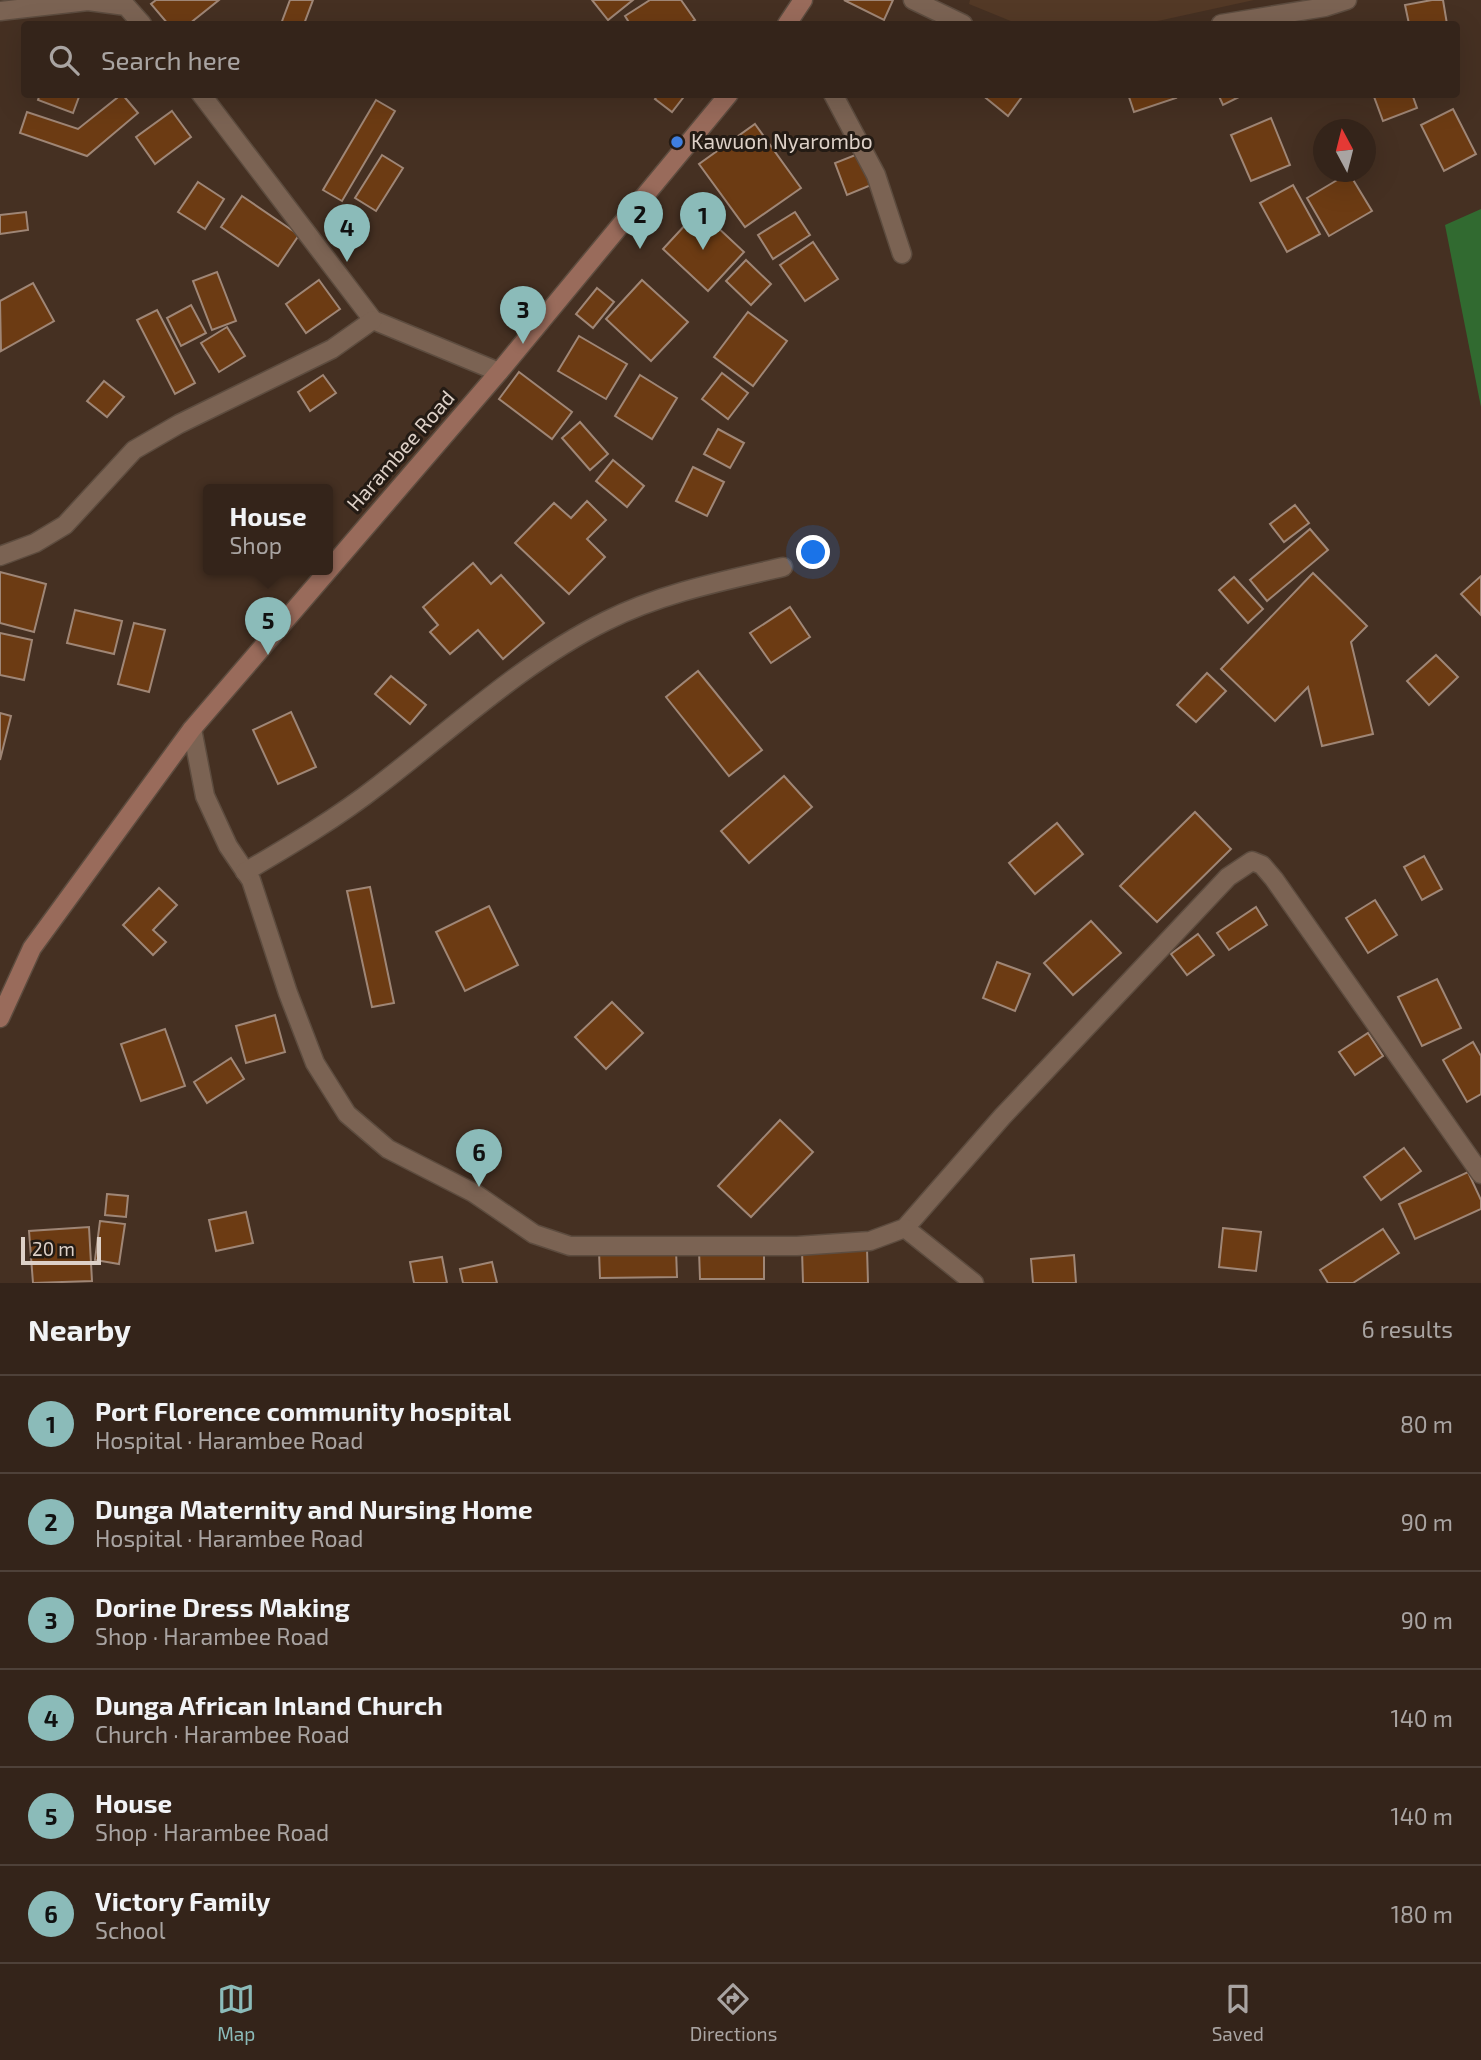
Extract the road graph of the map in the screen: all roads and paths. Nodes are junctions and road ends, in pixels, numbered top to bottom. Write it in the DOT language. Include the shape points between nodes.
graph roads {
  1 [pos="803,0"];
  2 [pos="913,0"];
  3 [pos="1347,0"];
  4 [pos="127,3"];
  5 [pos="0,11"];
  6 [pos="140,21"];
  7 [pos="792,21"];
  8 [pos="957,21"];
  9 [pos="1239,21"];
  10 [pos="204,98"];
  11 [pos="726,98"];
  12 [pos="835,98"];
  13 [pos="902,254"];
  14 [pos="373,320"];
  15 [pos="499,372"];
  16 [pos="0,556"];
  17 [pos="333,565"];
  18 [pos="783,567"];
  19 [pos="324,575"];
  20 [pos="192,729"];
  21 [pos="245,872"];
  22 [pos="0,1017"];
  23 [pos="1481,1174"];
  24 [pos="905,1228"];
  25 [pos="974,1283"];
  1 -- 7 [label="main road"];
  2 -- 8 [label="street"];
  3 -- 9 [label="street"];
  4 -- 5 [label="street" via="88,1"];
  4 -- 6 [label="street"];
  10 -- 14 [label="street"];
  11 -- 15 [label="main road, Harambee Road"];
  12 -- 13 [label="street" via="876,175"];
  14 -- 15 [label="street"];
  14 -- 16 [label="street" via="332,349 134,450 65,525"];
  15 -- 17 [label="main road, Harambee Road"];
  18 -- 21 [label="street" via="680,591 605,621 522,673 323,825"];
  19 -- 20 [label="main road, Harambee Road"];
  20 -- 21 [label="street" via="205,796"];
  20 -- 22 [label="main road, Harambee Road" via="32,948"];
  21 -- 24 [label="street" via="315,1063 347,1114 388,1149 474,1193 534,1234 570,1246 797,1246 870,1241"];
  23 -- 24 [label="street" via="1274,879 1252,861 1228,877 1002,1117"];
  24 -- 25 [label="street"];
}
